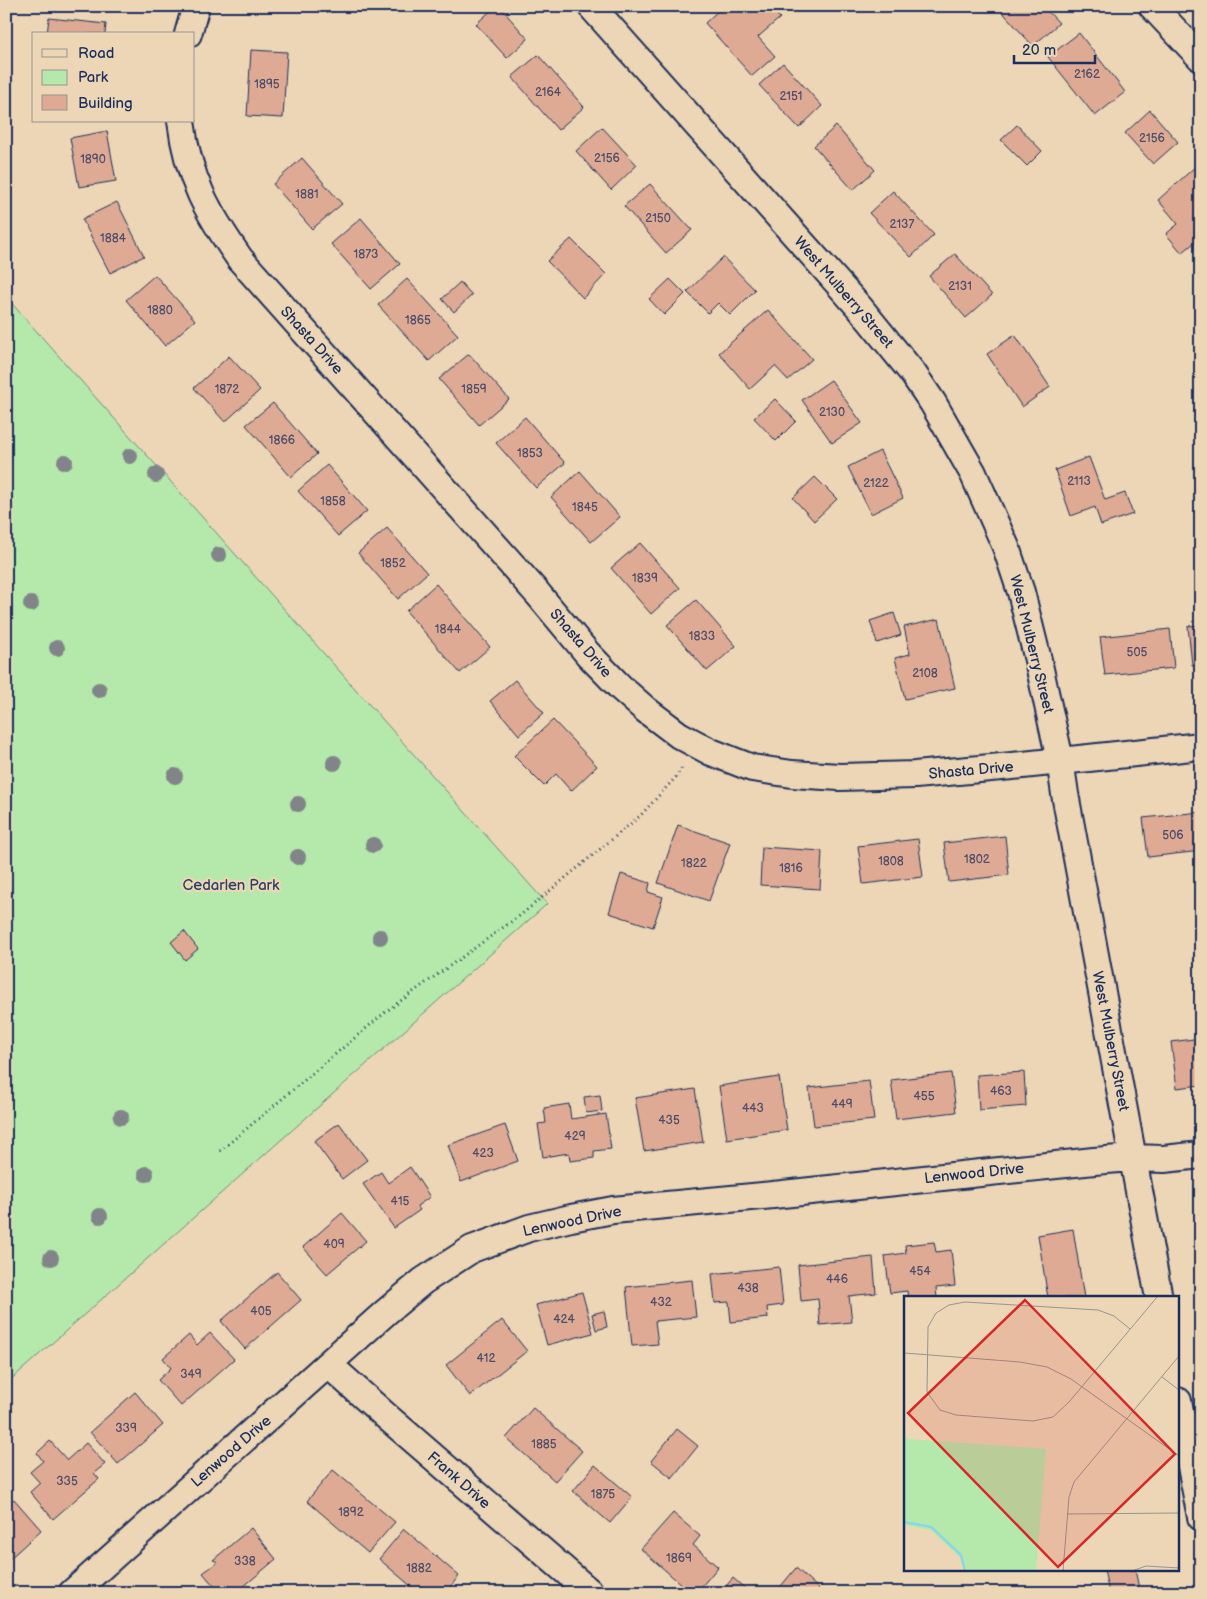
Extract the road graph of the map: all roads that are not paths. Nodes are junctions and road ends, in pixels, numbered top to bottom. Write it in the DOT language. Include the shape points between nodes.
graph roads {
  1 [pos="196,6"];
  2 [pos="591,6"];
  3 [pos="1152,6"];
  4 [pos="189,32"];
  5 [pos="1201,58"];
  6 [pos="181,122"];
  7 [pos="1201,746"];
  8 [pos="1060,760"];
  9 [pos="1201,1155"];
  10 [pos="1132,1158"];
  11 [pos="1159,1296"];
  12 [pos="329,1365"];
  13 [pos="1180,1411"];
  14 [pos="1201,1517"];
  15 [pos="72,1593"];
  16 [pos="591,1593"];
  1 -- 4 [label="street"];
  2 -- 8 [label="street, West Mulberry Street" via="860,308 934,403 973,473 1009,556 1038,660"];
  3 -- 5 [label="street"];
  6 -- 8 [label="street, Shasta Drive" via="184,148 204,202 240,260 588,654 621,688 679,735 752,768 792,774 840,777 915,775"];
  7 -- 8 [label="street, Shasta Drive"];
  8 -- 10 [label="street, West Mulberry Street"];
  9 -- 10 [label="street, Lenwood Drive"];
  10 -- 11 [label="street, West Mulberry Street"];
  10 -- 12 [label="street, Lenwood Drive" via="613,1210 537,1226 472,1249 423,1281"];
  12 -- 15 [label="street, Lenwood Drive"];
  12 -- 16 [label="street, Frank Drive"];
  13 -- 14 [label="street"];
}
